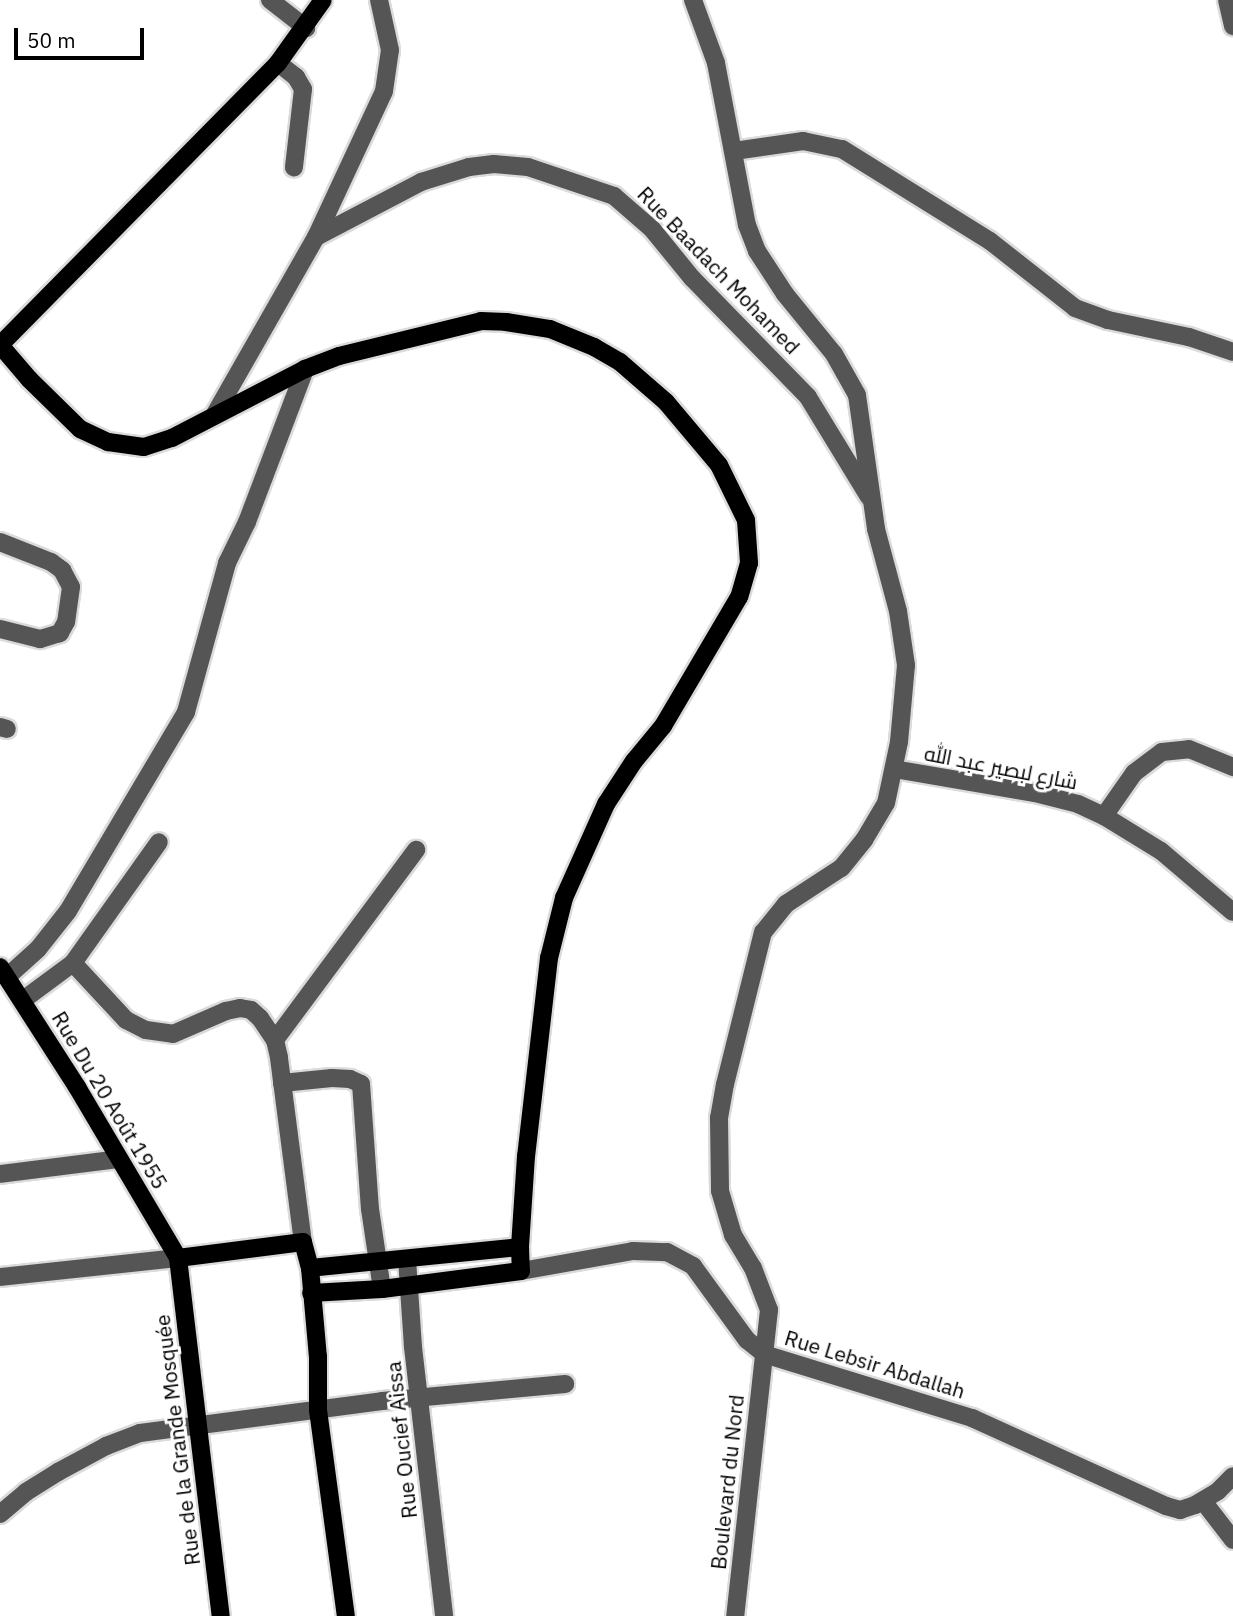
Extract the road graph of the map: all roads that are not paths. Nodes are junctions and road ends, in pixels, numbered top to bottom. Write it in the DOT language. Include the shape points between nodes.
graph roads {
  1 [pos="323,0"];
  2 [pos="379,0"];
  3 [pos="693,0"];
  4 [pos="1227,0"];
  5 [pos="281,3"];
  6 [pos="1233,26"];
  7 [pos="306,28"];
  8 [pos="278,63"];
  9 [pos="734,151"];
  10 [pos="294,167"];
  11 [pos="316,237"];
  12 [pos="0,345"];
  13 [pos="1233,352"];
  14 [pos="305,369"];
  15 [pos="215,414"];
  16 [pos="873,503"];
  17 [pos="0,542"];
  18 [pos="0,629"];
  19 [pos="1233,768"];
  20 [pos="894,769"];
  21 [pos="1104,816"];
  22 [pos="159,842"];
  23 [pos="416,850"];
  24 [pos="1233,912"];
  25 [pos="73,963"];
  26 [pos="4,972"];
  27 [pos="23,1000"];
  28 [pos="275,1040"];
  29 [pos="282,1083"];
  30 [pos="119,1159"];
  31 [pos="0,1174"];
  32 [pos="303,1242"];
  33 [pos="520,1247"];
  34 [pos="178,1258"];
  35 [pos="407,1259"];
  36 [pos="379,1262"];
  37 [pos="310,1268"];
  38 [pos="521,1271"];
  39 [pos="0,1277"];
  40 [pos="409,1286"];
  41 [pos="382,1289"];
  42 [pos="311,1293"];
  43 [pos="764,1354"];
  44 [pos="565,1384"];
  45 [pos="418,1398"];
  46 [pos="318,1410"];
  47 [pos="199,1426"];
  48 [pos="1233,1476"];
  49 [pos="1203,1501"];
  50 [pos="0,1514"];
  51 [pos="1233,1540"];
  52 [pos="221,1616"];
  53 [pos="346,1616"];
  54 [pos="444,1616"];
  55 [pos="735,1616"];
  1 -- 7 [label="main road"];
  2 -- 11 [label="street" via="390,50 384,91"];
  3 -- 9 [label="street, Rue Baadach Mohamed" via="716,63"];
  4 -- 6 [label="street"];
  5 -- 7 [label="street"];
  7 -- 8 [label="main road"];
  8 -- 10 [label="street" via="303,89"];
  8 -- 12 [label="main road"];
  9 -- 13 [label="street" via="803,141 842,149 990,241 1075,308"];
  9 -- 16 [label="street, Rue Baadach Mohamed" via="747,225 758,251 849,377 857,395"];
  11 -- 15 [label="street"];
  11 -- 16 [label="street, Rue Baadach Mohamed" via="421,182 469,167 528,167 614,196 652,229 692,278 800,387"];
  12 -- 15 [label="main road" via="80,429 108,442 144,447 172,438"];
  14 -- 15 [label="main road"];
  14 -- 26 [label="street" via="227,564 186,712 68,911 38,949"];
  14 -- 33 [label="main road" via="481,321 526,324 562,333 620,362 666,402 719,465 746,520 749,562 739,597 663,726 611,794 564,898 549,958"];
  16 -- 20 [label="street, Rue Baadach Mohamed" via="906,665"];
  17 -- 18 [label="street" via="51,562 62,570 71,587 60,633 40,639"];
  19 -- 21 [label="street" via="1189,749 1162,752 1134,773"];
  20 -- 21 [label="street, شارع لبصير عبد الله" via="1035,793"];
  20 -- 43 [label="street, Rue Baadach Mohamed" via="886,803 864,841 841,868 773,915 763,932 727,1072 719,1118 720,1191 733,1235 765,1294 769,1310"];
  21 -- 24 [label="street, شارع لبصير عبد الله" via="1161,851"];
  22 -- 25 [label="street"];
  23 -- 28 [label="street"];
  25 -- 27 [label="street"];
  25 -- 28 [label="street" via="126,1020 146,1030 173,1034 240,1008 260,1018"];
  26 -- 27 [label="main road, Rue Du 20 Août 1955"];
  27 -- 30 [label="main road, Rue Du 20 Août 1955"];
  28 -- 29 [label="street"];
  29 -- 32 [label="street"];
  29 -- 36 [label="street" via="332,1078 361,1084 370,1209"];
  30 -- 31 [label="street"];
  30 -- 34 [label="main road, Rue Du 20 Août 1955"];
  32 -- 34 [label="main road"];
  32 -- 37 [label="main road"];
  33 -- 35 [label="main road"];
  33 -- 38 [label="main road"];
  34 -- 39 [label="street"];
  34 -- 47 [label="main road, Rue de la Grande Mosquée"];
  35 -- 36 [label="main road"];
  35 -- 40 [label="street, Rue Oucief Aissa"];
  36 -- 37 [label="main road"];
  36 -- 41 [label="street"];
  37 -- 42 [label="main road"];
  38 -- 40 [label="main road"];
  38 -- 43 [label="street, Rue Lebsir Abdallah" via="633,1251 667,1252 692,1266 747,1340"];
  40 -- 41 [label="main road"];
  40 -- 45 [label="street, Rue Oucief Aissa"];
  41 -- 42 [label="main road"];
  42 -- 46 [label="main road"];
  43 -- 49 [label="street, Rue Lebsir Abdallah" via="972,1419 1166,1506 1180,1510"];
  43 -- 55 [label="street, Boulevard du Nord"];
  44 -- 45 [label="street"];
  45 -- 46 [label="street"];
  45 -- 54 [label="street, Rue Oucief Aissa"];
  46 -- 47 [label="street"];
  46 -- 53 [label="main road"];
  47 -- 50 [label="street" via="141,1433 113,1443 26,1492"];
  47 -- 52 [label="main road, Rue de la Grande Mosquée"];
  48 -- 49 [label="street, Rue Lebsir Abdallah"];
  49 -- 51 [label="street"];
}
